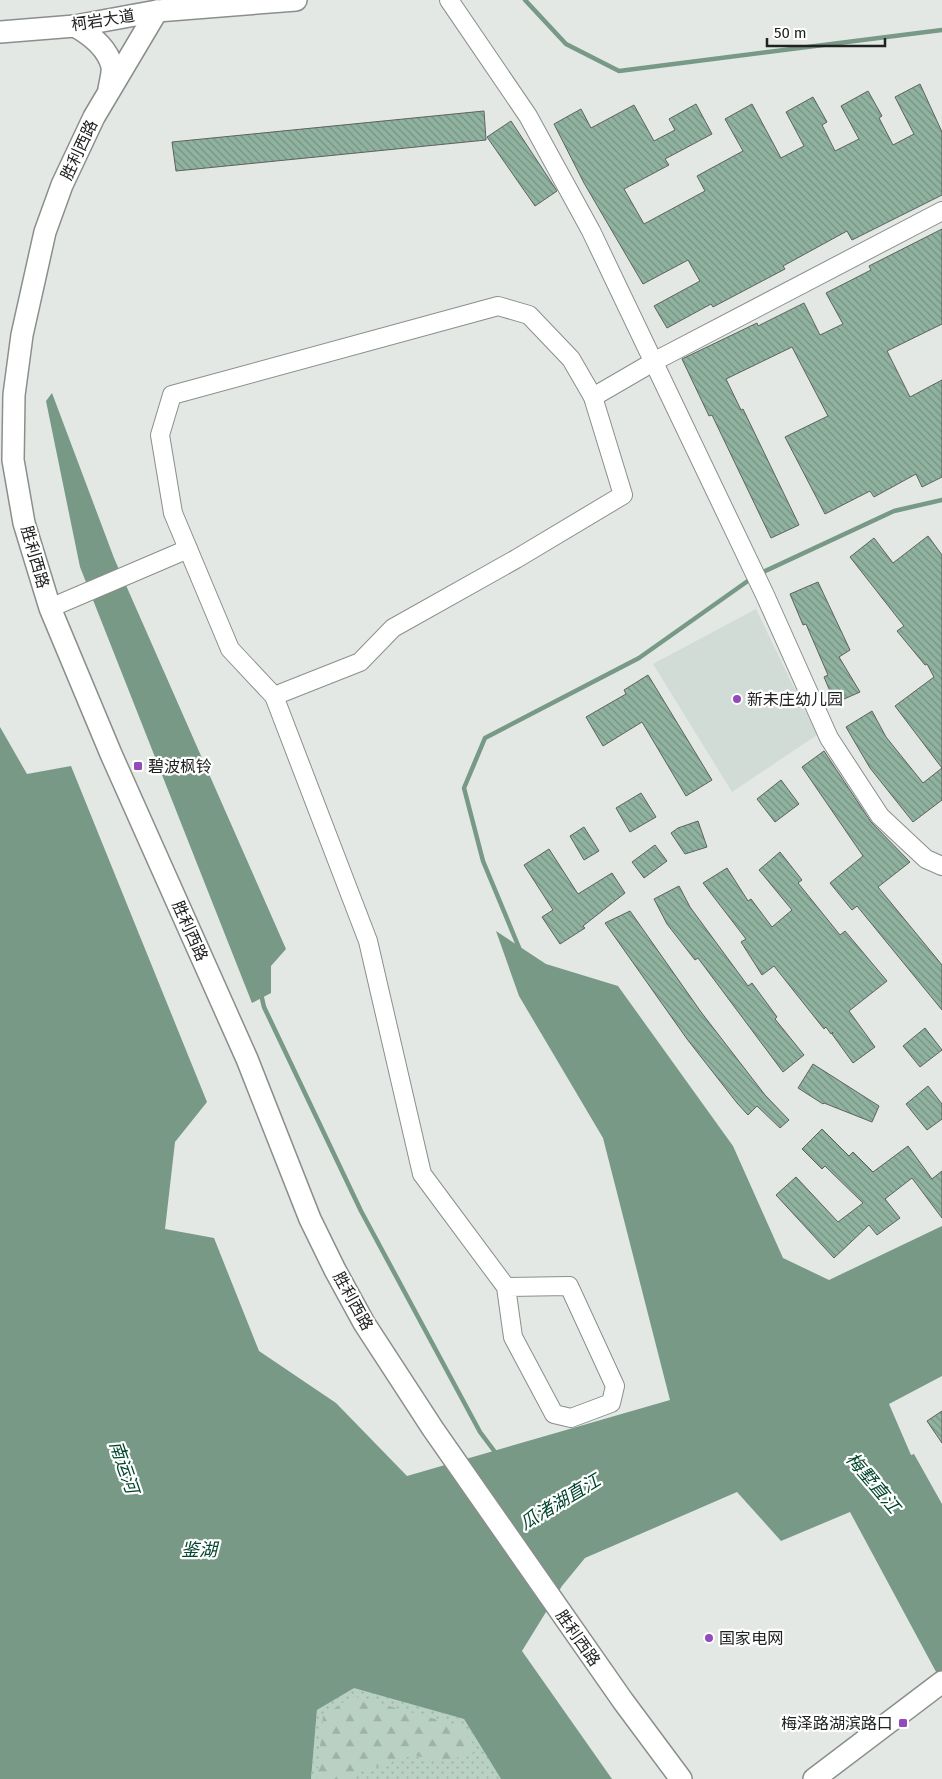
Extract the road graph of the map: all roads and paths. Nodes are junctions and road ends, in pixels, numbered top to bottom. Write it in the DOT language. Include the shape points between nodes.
graph roads {
  1 [pos="296,0"];
  2 [pos="449,0"];
  3 [pos="160,6"];
  4 [pos="75,26"];
  5 [pos="0,32"];
  6 [pos="96,113"];
  7 [pos="942,211"];
  8 [pos="654,362"];
  9 [pos="593,398"];
  10 [pos="188,550"];
  11 [pos="50,608"];
  12 [pos="274,696"];
  13 [pos="942,866"];
  14 [pos="506,1287"];
  15 [pos="942,1682"];
  16 [pos="680,1779"];
  17 [pos="814,1779"];
  1 -- 3 [label="street, 柯岩大道"];
  2 -- 8 [label="street" via="528,116 591,232"];
  3 -- 4 [label="street, 柯岩大道"];
  3 -- 6 [label="street, 胜利西路"];
  4 -- 5 [label="street, 柯岩大道"];
  4 -- 6 [label="street" via="90,34 112,67 109,92"];
  6 -- 11 [label="street, 胜利西路" via="62,185 45,232 22,334 14,395 13,460 24,523"];
  7 -- 8 [label="street"];
  8 -- 9 [label="street"];
  8 -- 13 [label="street" via="829,738 880,816 926,859"];
  9 -- 10 [label="street" via="571,359 529,315 498,306 172,395 160,435 173,513"];
  9 -- 12 [label="street" via="623,495 393,628 360,662"];
  10 -- 11 [label="street"];
  10 -- 12 [label="street" via="230,650"];
  11 -- 16 [label="street, 胜利西路" via="110,754 247,1059 310,1219 335,1270 364,1323 433,1429"];
  12 -- 14 [label="street" via="368,941 422,1174"];
  14 -- 14 [label="street" via="513,1337 554,1414 571,1418 611,1404 615,1386 569,1286"];
  15 -- 17 [label="street"];
}
